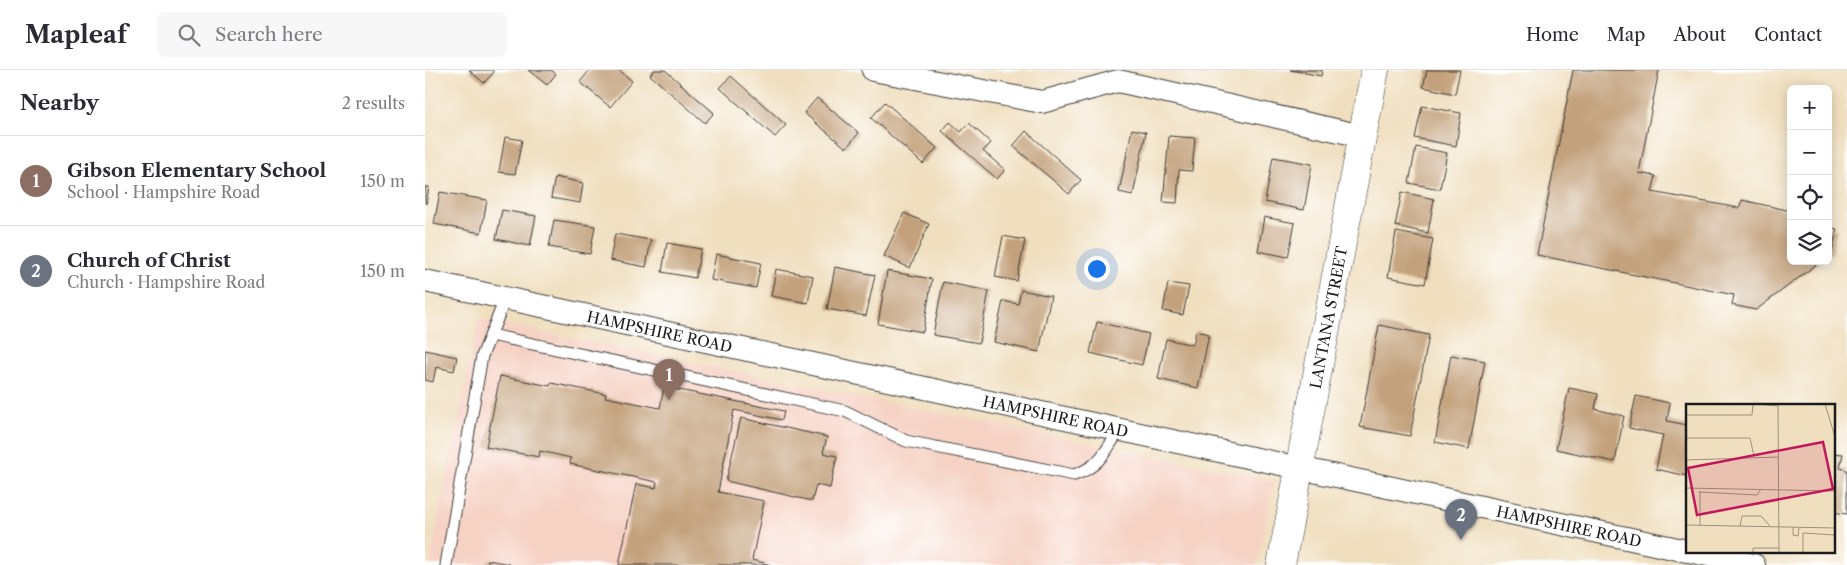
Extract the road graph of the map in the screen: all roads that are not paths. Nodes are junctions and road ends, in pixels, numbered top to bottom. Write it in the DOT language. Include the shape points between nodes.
graph roads {
  1 [pos="873,70"];
  2 [pos="1375,70"];
  3 [pos="1118,76"];
  4 [pos="1362,136"];
  5 [pos="425,281"];
  6 [pos="506,297"];
  7 [pos="491,335"];
  8 [pos="1119,430"];
  9 [pos="1300,469"];
  10 [pos="1686,551"];
  11 [pos="1693,552"];
  12 [pos="447,565"];
  13 [pos="1281,565"];
  14 [pos="1754,565"];
  1 -- 3 [label="street" via="1042,102"];
  2 -- 4 [label="street, LANTANA STREET"];
  3 -- 4 [label="street"];
  4 -- 9 [label="street, LANTANA STREET"];
  5 -- 6 [label="street, HAMPSHIRE ROAD"];
  6 -- 7 [label="lane"];
  6 -- 8 [label="street, HAMPSHIRE ROAD"];
  7 -- 8 [label="lane" via="845,411 906,441 1074,476 1088,471 1100,460"];
  7 -- 12 [label="lane" via="482,356"];
  8 -- 9 [label="street, HAMPSHIRE ROAD"];
  9 -- 10 [label="street, HAMPSHIRE ROAD"];
  9 -- 13 [label="street, LANTANA STREET"];
  11 -- 14 [label="street, HAMPSHIRE ROAD"];
}
